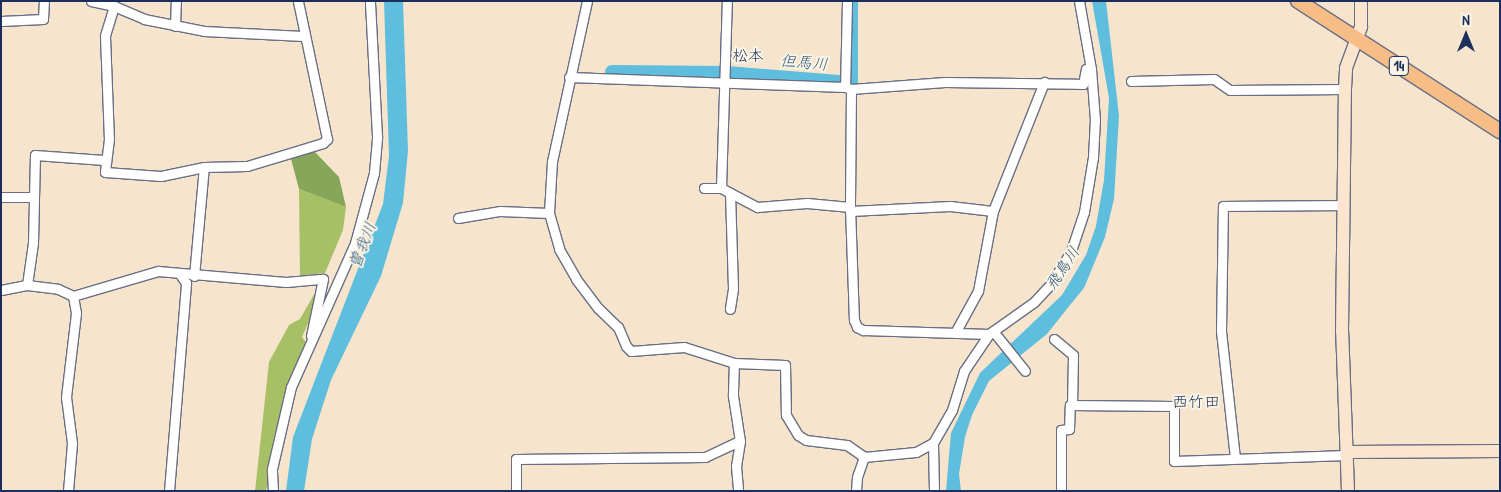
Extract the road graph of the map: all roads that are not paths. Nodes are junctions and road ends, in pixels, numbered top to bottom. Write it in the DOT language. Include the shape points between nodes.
graph roads {
  1 [pos="44,1"];
  2 [pos="91,1"];
  3 [pos="176,1"];
  4 [pos="298,1"];
  5 [pos="370,1"];
  6 [pos="587,1"];
  7 [pos="727,1"];
  8 [pos="846,1"];
  9 [pos="1078,1"];
  10 [pos="1298,1"];
  11 [pos="1361,1"];
  12 [pos="114,6"];
  13 [pos="1,22"];
  14 [pos="175,26"];
  15 [pos="303,36"];
  16 [pos="1358,41"];
  17 [pos="1091,68"];
  18 [pos="569,77"];
  19 [pos="1131,81"];
  20 [pos="1044,82"];
  21 [pos="723,85"];
  22 [pos="848,88"];
  23 [pos="1345,89"];
  24 [pos="1500,131"];
  25 [pos="104,160"];
  26 [pos="204,167"];
  27 [pos="704,188"];
  28 [pos="725,190"];
  29 [pos="1,197"];
  30 [pos="32,197"];
  31 [pos="1344,205"];
  32 [pos="850,209"];
  33 [pos="993,211"];
  34 [pos="549,213"];
  35 [pos="458,218"];
  36 [pos="180,274"];
  37 [pos="194,276"];
  38 [pos="27,285"];
  39 [pos="1,290"];
  40 [pos="73,296"];
  41 [pos="730,309"];
  42 [pos="956,330"];
  43 [pos="991,332"];
  44 [pos="311,338"];
  45 [pos="1054,339"];
  46 [pos="734,363"];
  47 [pos="1024,369"];
  48 [pos="1072,405"];
  49 [pos="740,441"];
  50 [pos="933,443"];
  51 [pos="1500,451"];
  52 [pos="1348,453"];
  53 [pos="864,457"];
  54 [pos="1235,458"];
  55 [pos="68,491"];
  56 [pos="169,491"];
  57 [pos="273,491"];
  58 [pos="516,491"];
  59 [pos="738,491"];
  60 [pos="856,491"];
  61 [pos="934,491"];
  62 [pos="1061,491"];
  63 [pos="1348,491"];
  1 -- 13 [label="street" via="43,18"];
  2 -- 12 [label="street"];
  3 -- 14 [label="street"];
  4 -- 15 [label="street"];
  5 -- 44 [label="street" via="377,136 374,173 355,243"];
  6 -- 18 [label="street"];
  7 -- 21 [label="street"];
  8 -- 22 [label="street"];
  9 -- 17 [label="street"];
  10 -- 16 [label="main road, 14"];
  11 -- 16 [label="street"];
  12 -- 14 [label="street" via="144,19"];
  12 -- 25 [label="street" via="105,36 109,139"];
  14 -- 15 [label="street" via="222,33"];
  15 -- 26 [label="street" via="327,139 323,143 247,166"];
  16 -- 23 [label="street" via="1346,68"];
  16 -- 24 [label="main road, 14"];
  17 -- 20 [label="street" via="1086,70 1083,84"];
  17 -- 43 [label="street" via="1094,157 1078,233 1062,268 1050,285 1034,302"];
  18 -- 21 [label="street"];
  18 -- 34 [label="street" via="552,162"];
  19 -- 23 [label="street" via="1214,78 1230,90"];
  20 -- 22 [label="street" via="945,82"];
  20 -- 33 [label="street"];
  21 -- 22 [label="street"];
  21 -- 28 [label="street"];
  22 -- 32 [label="street"];
  23 -- 31 [label="street"];
  25 -- 26 [label="street" via="105,172 114,173 161,176"];
  25 -- 30 [label="street" via="35,155"];
  26 -- 37 [label="street"];
  27 -- 28 [label="street"];
  28 -- 32 [label="street" via="757,207 807,203"];
  28 -- 41 [label="street" via="733,289"];
  29 -- 30 [label="street"];
  30 -- 38 [label="street" via="33,243"];
  31 -- 52 [label="street" via="1343,404"];
  31 -- 54 [label="street" via="1223,206 1221,331"];
  32 -- 33 [label="street" via="950,206"];
  32 -- 42 [label="street" via="854,320 857,327 863,330"];
  33 -- 42 [label="street" via="978,291"];
  34 -- 35 [label="street" via="500,211"];
  34 -- 46 [label="street" via="559,249 598,308 618,327 631,351 684,347"];
  36 -- 37 [label="street"];
  36 -- 40 [label="street" via="158,271"];
  36 -- 56 [label="street" via="186,283"];
  37 -- 44 [label="street" via="286,282 323,279 310,327"];
  38 -- 39 [label="street"];
  38 -- 40 [label="street" via="58,289"];
  40 -- 55 [label="street" via="76,313 66,398 72,443"];
  42 -- 43 [label="street"];
  43 -- 47 [label="street"];
  43 -- 50 [label="street" via="964,371 952,410"];
  44 -- 57 [label="street" via="291,387 278,438 272,469"];
  45 -- 48 [label="street" via="1073,355"];
  46 -- 49 [label="street" via="733,396"];
  46 -- 53 [label="street" via="785,365 786,415 798,435 806,440 847,444"];
  48 -- 54 [label="street" via="1174,406 1174,461"];
  48 -- 62 [label="street" via="1069,429 1061,430"];
  49 -- 58 [label="street" via="705,457 516,459"];
  49 -- 59 [label="street" via="736,466"];
  50 -- 53 [label="street" via="916,452"];
  50 -- 61 [label="street"];
  51 -- 52 [label="street"];
  52 -- 54 [label="street"];
  52 -- 63 [label="street"];
  53 -- 60 [label="street"];
}
